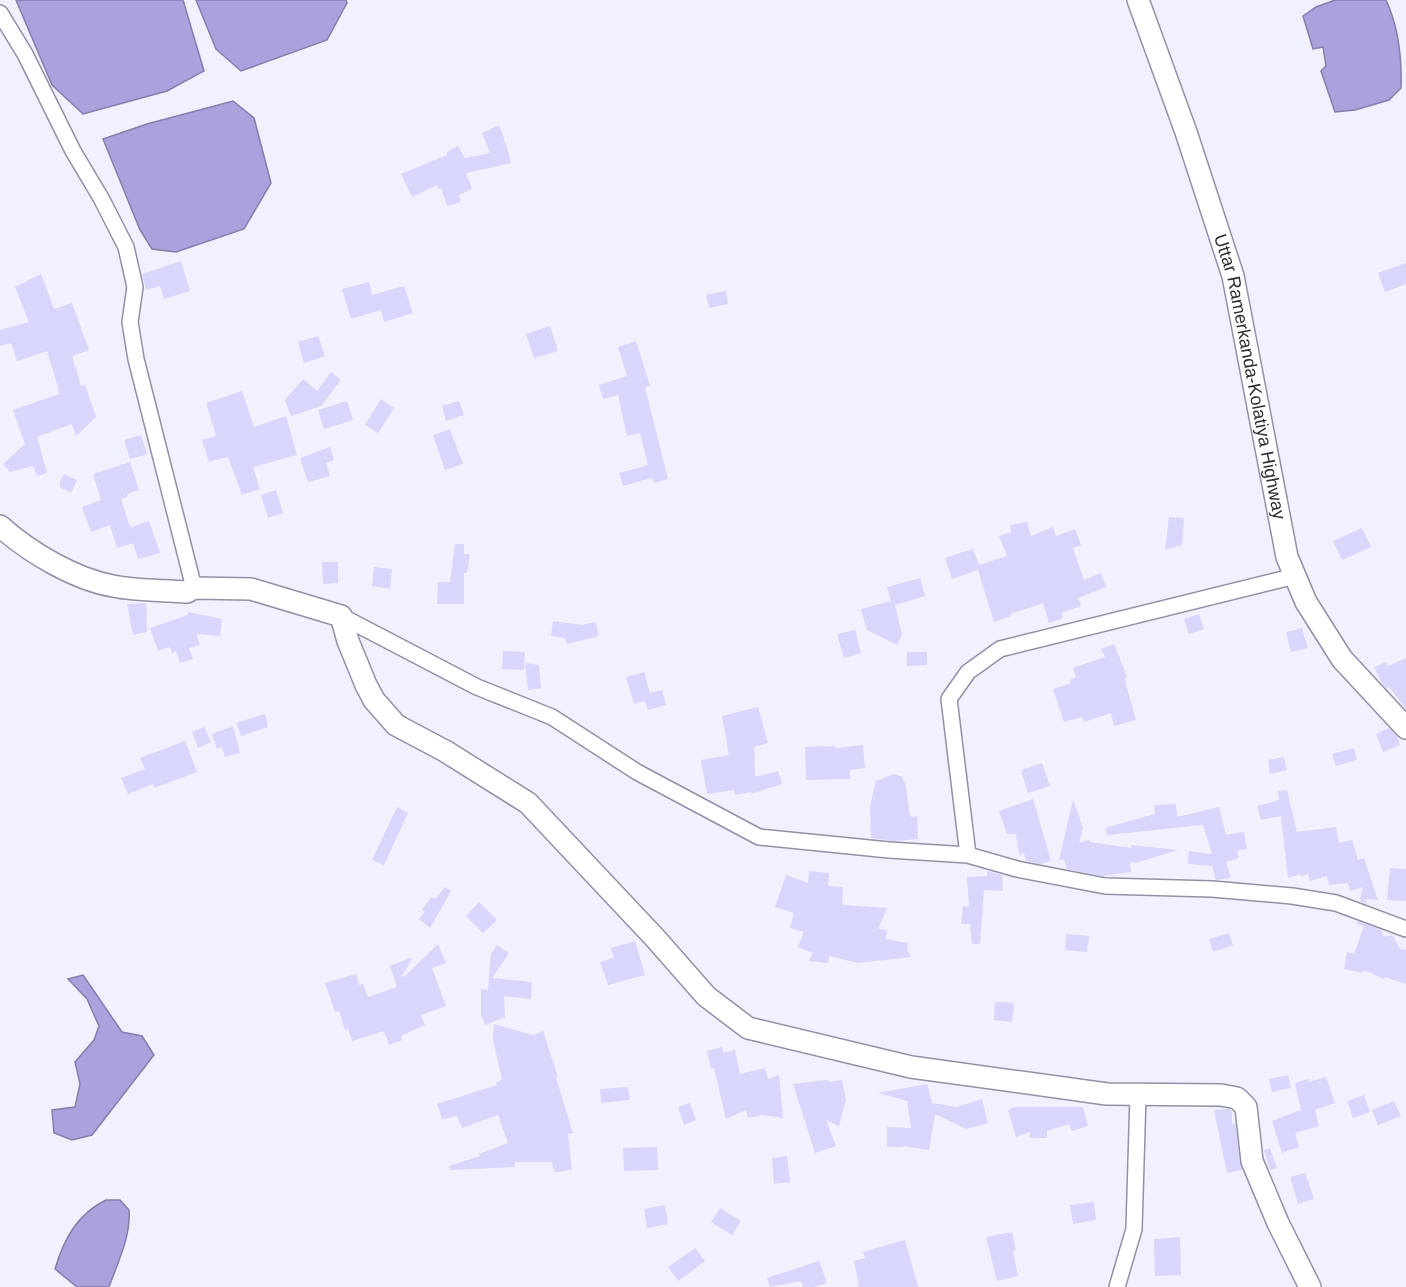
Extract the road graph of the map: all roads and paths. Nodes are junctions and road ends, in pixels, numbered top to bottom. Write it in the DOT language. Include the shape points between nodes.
graph roads {
  1 [pos="1138,0"];
  2 [pos="0,13"];
  3 [pos="0,526"];
  4 [pos="1295,576"];
  5 [pos="194,588"];
  6 [pos="341,616"];
  7 [pos="1406,728"];
  8 [pos="968,855"];
  9 [pos="1406,929"];
  10 [pos="1138,1095"];
  11 [pos="1117,1287"];
  12 [pos="1310,1287"];
  1 -- 4 [label="main road, Uttar Ramerkanda-Kolatiya Highway" via="1233,276 1287,557"];
  2 -- 5 [label="street" via="126,247 135,286 130,322 136,359"];
  3 -- 5 [label="main road" via="66,571 112,586 187,592"];
  4 -- 7 [label="main road, Uttar Ramerkanda-Kolatiya Highway" via="1306,602 1342,659"];
  4 -- 8 [label="street" via="1000,649 968,672 949,699"];
  5 -- 6 [label="main road" via="251,589"];
  6 -- 8 [label="street" via="477,687 552,717 637,772 759,837"];
  6 -- 10 [label="main road" via="366,684 396,725 528,803 706,996 748,1028 911,1068"];
  8 -- 9 [label="street" via="1105,886 1212,889 1336,903"];
  10 -- 11 [label="street" via="1134,1230"];
  10 -- 12 [label="main road" via="1221,1095 1237,1098 1246,1107 1252,1161"];
}
